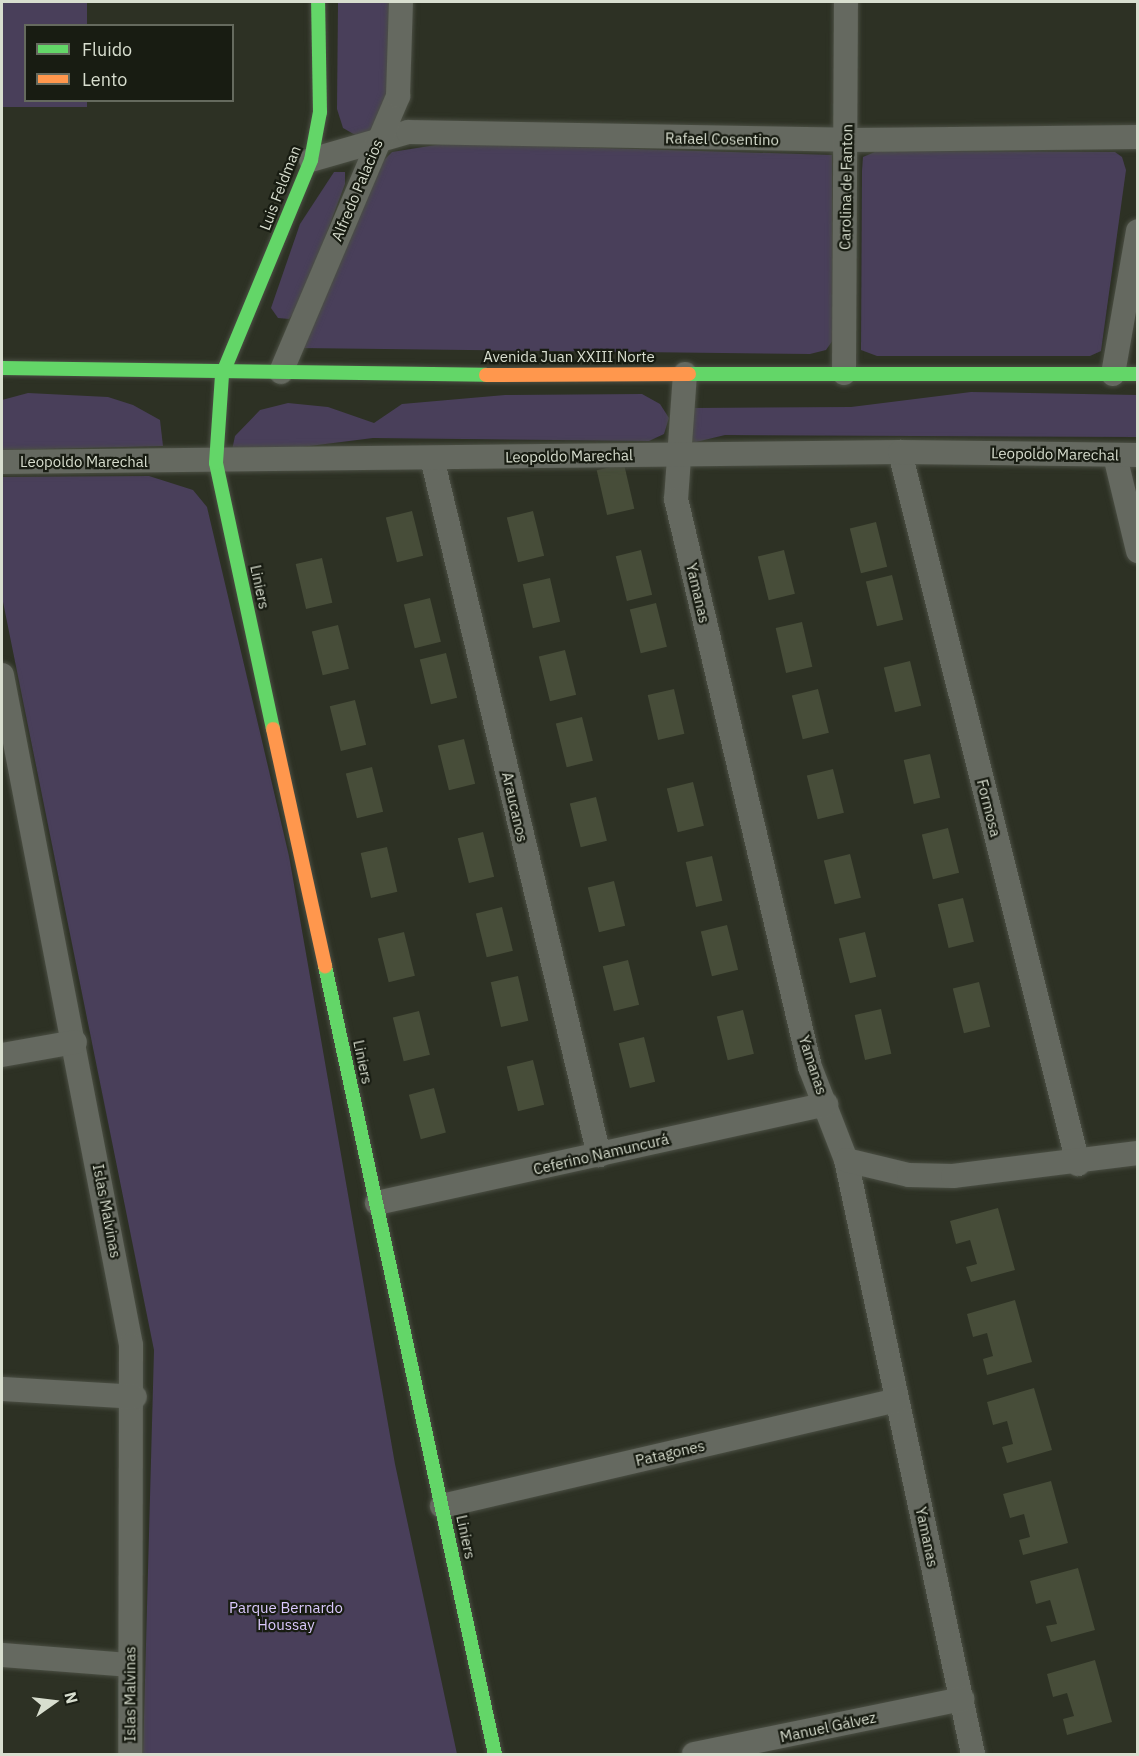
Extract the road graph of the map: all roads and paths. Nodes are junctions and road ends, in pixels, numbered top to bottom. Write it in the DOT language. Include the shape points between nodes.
graph roads {
  1 [pos="318,2"];
  2 [pos="401,2"];
  3 [pos="846,2"];
  4 [pos="1137,137"];
  5 [pos="377,140"];
  6 [pos="848,140"];
  7 [pos="311,160"];
  8 [pos="1137,231"];
  9 [pos="2,368"];
  10 [pos="280,372"];
  11 [pos="844,373"];
  12 [pos="685,374"];
  13 [pos="1113,374"];
  14 [pos="1137,374"];
  15 [pos="222,375"];
  16 [pos="900,452"];
  17 [pos="680,454"];
  18 [pos="1126,455"];
  19 [pos="432,458"];
  20 [pos="2,462"];
  21 [pos="216,463"];
  22 [pos="1137,551"];
  23 [pos="2,675"];
  24 [pos="7,734"];
  25 [pos="75,1042"];
  26 [pos="2,1055"];
  27 [pos="826,1104"];
  28 [pos="1137,1153"];
  29 [pos="598,1155"];
  30 [pos="846,1160"];
  31 [pos="1078,1164"];
  32 [pos="377,1203"];
  33 [pos="2,1389"];
  34 [pos="135,1397"];
  35 [pos="897,1400"];
  36 [pos="442,1506"];
  37 [pos="2,1654"];
  38 [pos="129,1665"];
  39 [pos="962,1699"];
  40 [pos="130,1755"];
  41 [pos="495,1755"];
  42 [pos="694,1755"];
  43 [pos="973,1755"];
  1 -- 7 [label="street, Luis Feldman" via="320,112"];
  2 -- 5 [label="street, Alfredo Palacios" via="398,96"];
  3 -- 6 [label="street, Carolina de Fanton"];
  4 -- 6 [label="street, Rafael Cosentino"];
  5 -- 6 [label="street, Rafael Cosentino" via="408,132"];
  5 -- 7 [label="street, Rafael Cosentino"];
  5 -- 10 [label="street, Alfredo Palacios"];
  6 -- 11 [label="street, Carolina de Fanton"];
  7 -- 15 [label="street, Luis Feldman"];
  8 -- 13 [label="street"];
  9 -- 15 [label="street, Avenida Juan XXIII Norte"];
  10 -- 12 [label="street, Avenida Juan XXIII Norte"];
  10 -- 15 [label="street, Avenida Juan XXIII Norte"];
  11 -- 12 [label="street, Avenida Juan XXIII Norte"];
  11 -- 13 [label="street, Avenida Juan XXIII Norte"];
  12 -- 17 [label="street, Yamanas"];
  13 -- 14 [label="street, Avenida Juan XXIII Norte"];
  15 -- 21 [label="street, Liniers"];
  16 -- 17 [label="street, Leopoldo Marechal"];
  16 -- 18 [label="street, Leopoldo Marechal"];
  16 -- 31 [label="street, Formosa"];
  17 -- 19 [label="street, Leopoldo Marechal"];
  17 -- 27 [label="street, Yamanas" via="676,499 810,1067"];
  18 -- 22 [label="street"];
  19 -- 21 [label="street, Leopoldo Marechal"];
  19 -- 29 [label="street, Araucanos"];
  20 -- 21 [label="street, Leopoldo Marechal"];
  21 -- 32 [label="street, Liniers"];
  23 -- 24 [label="street, Islas Malvinas"];
  24 -- 25 [label="street, Islas Malvinas"];
  25 -- 26 [label="street"];
  25 -- 34 [label="street, Islas Malvinas" via="132,1345"];
  27 -- 29 [label="street, Ceferino Namuncurá"];
  27 -- 30 [label="street, Yamanas"];
  28 -- 31 [label="street"];
  29 -- 32 [label="street, Ceferino Namuncurá"];
  30 -- 31 [label="street" via="909,1175 953,1176"];
  30 -- 35 [label="street, Yamanas"];
  32 -- 36 [label="street, Liniers"];
  33 -- 34 [label="street"];
  34 -- 38 [label="street, Islas Malvinas"];
  35 -- 36 [label="street, Patagones"];
  35 -- 39 [label="street, Yamanas"];
  36 -- 41 [label="street, Liniers"];
  37 -- 38 [label="street"];
  38 -- 40 [label="street, Islas Malvinas"];
  39 -- 42 [label="street, Manuel Gálvez"];
  39 -- 43 [label="street, Yamanas"];
}
